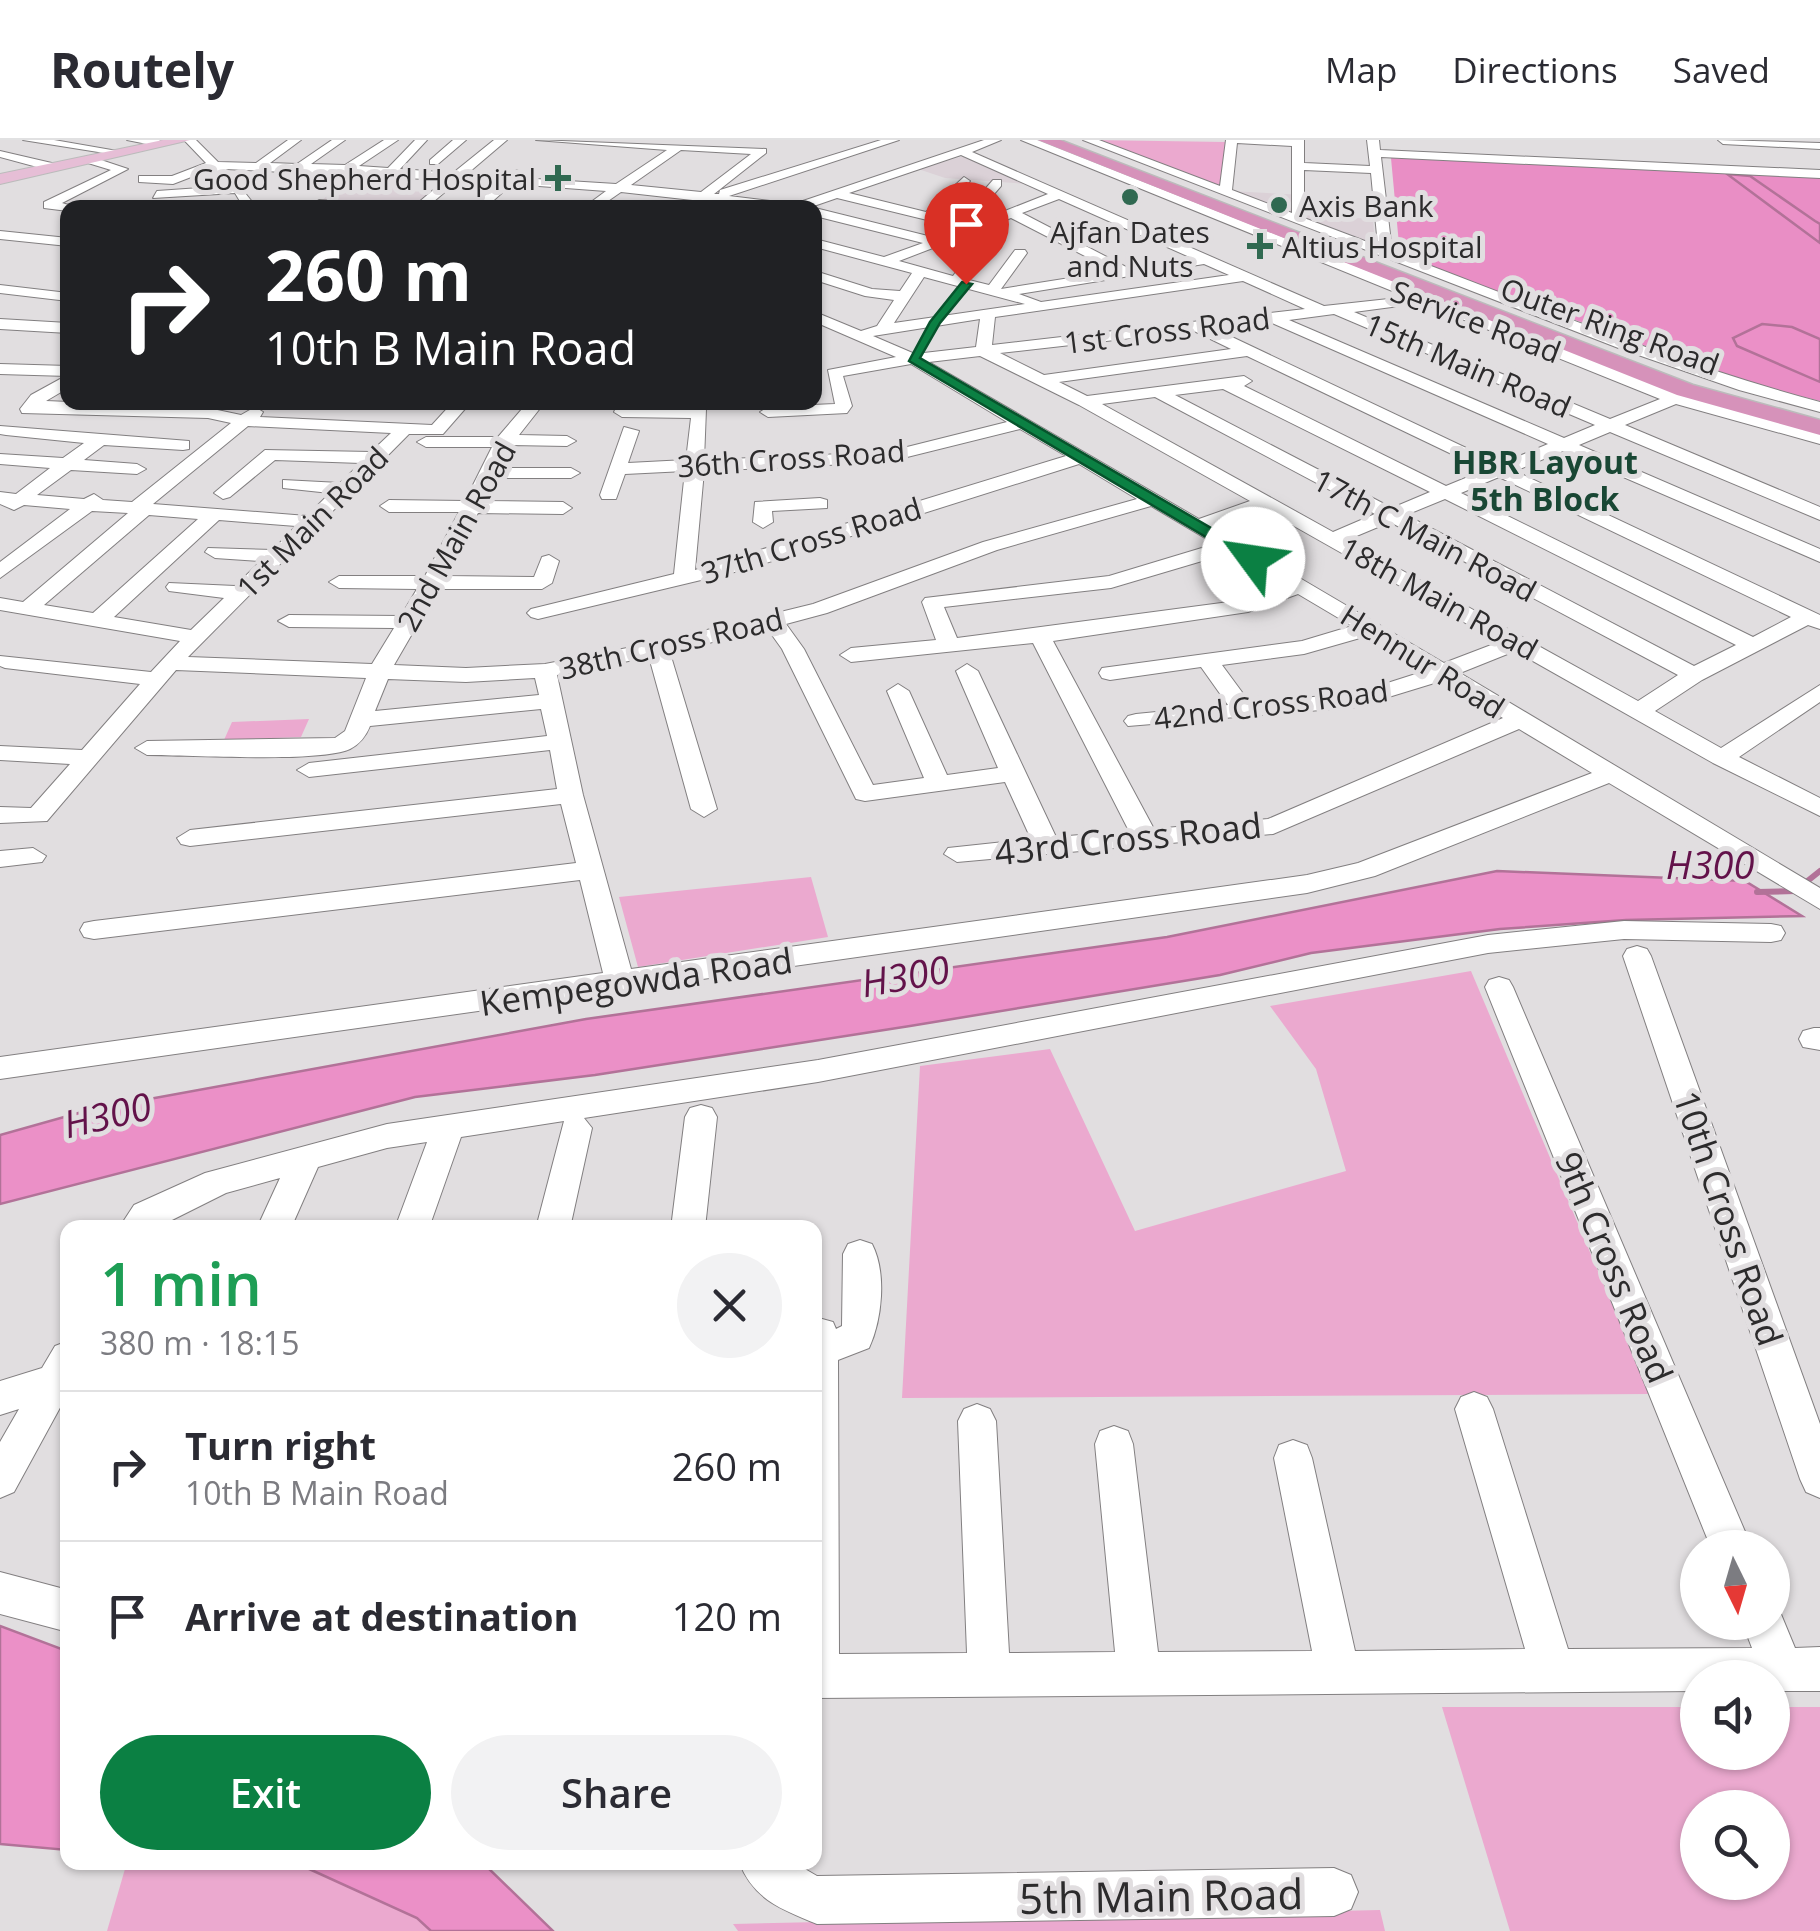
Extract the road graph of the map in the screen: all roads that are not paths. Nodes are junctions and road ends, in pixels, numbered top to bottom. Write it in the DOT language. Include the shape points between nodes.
graph roads {
  1 [pos="29,140"];
  2 [pos="133,140"];
  3 [pos="186,140"];
  4 [pos="295,140"];
  5 [pos="338,140"];
  6 [pos="392,140"];
  7 [pos="421,140"];
  8 [pos="460,140"];
  9 [pos="500,140"];
  10 [pos="556,140"];
  11 [pos="776,140"];
  12 [pos="894,140"];
  13 [pos="995,140"];
  14 [pos="1026,140"];
  15 [pos="1046,140"];
  16 [pos="1066,140"];
  17 [pos="1089,140"];
  18 [pos="1235,140"];
  19 [pos="1446,140"];
  20 [pos="1722,141"];
  21 [pos="162,142"];
  22 [pos="1298,142"];
  23 [pos="870,143"];
  24 [pos="729,144"];
  25 [pos="608,145"];
  26 [pos="680,146"];
  27 [pos="1539,146"];
  28 [pos="1820,146"];
  29 [pos="1374,147"];
  30 [pos="1559,147"];
  31 [pos="762,150"];
  32 [pos="538,151"];
  33 [pos="120,152"];
  34 [pos="636,152"];
  35 [pos="963,152"];
  36 [pos="0,154"];
  37 [pos="1736,155"];
  38 [pos="1452,157"];
  39 [pos="708,158"];
  40 [pos="1820,159"];
  41 [pos="1506,160"];
  42 [pos="92,162"];
  43 [pos="589,162"];
  44 [pos="472,164"];
  45 [pos="211,165"];
  46 [pos="259,166"];
  47 [pos="1298,166"];
  48 [pos="56,168"];
  49 [pos="300,168"];
  50 [pos="346,169"];
  51 [pos="1712,169"];
  52 [pos="1377,170"];
  53 [pos="1751,170"];
  54 [pos="391,172"];
  55 [pos="577,173"];
  56 [pos="76,174"];
  57 [pos="1820,174"];
  58 [pos="456,176"];
  59 [pos="0,178"];
  60 [pos="143,179"];
  61 [pos="510,180"];
  62 [pos="676,180"];
  63 [pos="964,181"];
  64 [pos="997,182"];
  65 [pos="565,183"];
  66 [pos="326,184"];
  67 [pos="619,188"];
  68 [pos="661,192"];
  69 [pos="1225,193"];
  70 [pos="245,194"];
  71 [pos="138,195"];
  72 [pos="840,195"];
  73 [pos="1058,195"];
  74 [pos="553,196"];
  75 [pos="710,196"];
  76 [pos="914,196"];
  77 [pos="204,200"];
  78 [pos="428,200"];
  79 [pos="486,200"];
  80 [pos="601,200"];
  81 [pos="648,200"];
  82 [pos="703,200"];
  83 [pos="741,200"];
  84 [pos="822,200"];
  85 [pos="60,206"];
  86 [pos="900,209"];
  87 [pos="1012,213"];
  88 [pos="822,214"];
  89 [pos="930,217"];
  90 [pos="50,221"];
  91 [pos="60,222"];
  92 [pos="1298,222"];
  93 [pos="967,226"];
  94 [pos="879,228"];
  95 [pos="1050,233"];
  96 [pos="0,236"];
  97 [pos="43,240"];
  98 [pos="60,241"];
  99 [pos="936,242"];
  100 [pos="1074,244"];
  101 [pos="822,245"];
  102 [pos="981,247"];
  103 [pos="1040,248"];
  104 [pos="853,253"];
  105 [pos="1020,253"];
  106 [pos="10,255"];
  107 [pos="1386,256"];
  108 [pos="1063,258"];
  109 [pos="1208,261"];
  110 [pos="886,262"];
  111 [pos="17,271"];
  112 [pos="920,272"];
  113 [pos="1052,272"];
  114 [pos="1128,272"];
  115 [pos="822,277"];
  116 [pos="1244,277"];
  117 [pos="0,278"];
  118 [pos="961,283"];
  119 [pos="1041,285"];
  120 [pos="0,290"];
  121 [pos="995,291"];
  122 [pos="903,296"];
  123 [pos="60,299"];
  124 [pos="1420,299"];
  125 [pos="60,306"];
  126 [pos="1046,306"];
  127 [pos="1330,311"];
  128 [pos="988,315"];
  129 [pos="1273,318"];
  130 [pos="822,319"];
  131 [pos="936,322"];
  132 [pos="0,324"];
  133 [pos="32,326"];
  134 [pos="1196,326"];
  135 [pos="60,328"];
  136 [pos="882,330"];
  137 [pos="858,334"];
  138 [pos="983,351"];
  139 [pos="1249,351"];
  140 [pos="913,359"];
  141 [pos="0,369"];
  142 [pos="60,371"];
  143 [pos="1296,374"];
  144 [pos="1040,380"];
  145 [pos="1225,383"];
  146 [pos="60,386"];
  147 [pos="1158,392"];
  148 [pos="1676,399"];
  149 [pos="1085,401"];
  150 [pos="32,404"];
  151 [pos="60,405"];
  152 [pos="1820,407"];
  153 [pos="822,409"];
  154 [pos="219,410"];
  155 [pos="256,410"];
  156 [pos="315,410"];
  157 [pos="456,410"];
  158 [pos="530,410"];
  159 [pos="806,410"];
  160 [pos="622,412"];
  161 [pos="768,412"];
  162 [pos="1719,418"];
  163 [pos="1820,418"];
  164 [pos="244,420"];
  165 [pos="1022,423"];
  166 [pos="300,424"];
  167 [pos="1612,425"];
  168 [pos="1820,428"];
  169 [pos="405,430"];
  170 [pos="630,430"];
  171 [pos="1765,430"];
  172 [pos="3,432"];
  173 [pos="100,439"];
  174 [pos="1820,439"];
  175 [pos="506,441"];
  176 [pos="568,441"];
  177 [pos="426,442"];
  178 [pos="1566,444"];
  179 [pos="182,445"];
  180 [pos="1820,456"];
  181 [pos="376,458"];
  182 [pos="1081,458"];
  183 [pos="0,460"];
  184 [pos="69,464"];
  185 [pos="694,467"];
  186 [pos="137,469"];
  187 [pos="618,469"];
  188 [pos="1501,470"];
  189 [pos="492,473"];
  190 [pos="571,473"];
  191 [pos="290,484"];
  192 [pos="765,485"];
  193 [pos="113,486"];
  194 [pos="819,488"];
  195 [pos="345,489"];
  196 [pos="1446,492"];
  197 [pos="224,493"];
  198 [pos="610,495"];
  199 [pos="10,499"];
  200 [pos="1153,500"];
  201 [pos="1265,502"];
  202 [pos="88,505"];
  203 [pos="389,506"];
  204 [pos="472,506"];
  205 [pos="563,508"];
  206 [pos="141,509"];
  207 [pos="215,514"];
  208 [pos="1820,514"];
  209 [pos="0,515"];
  210 [pos="1388,516"];
  211 [pos="316,522"];
  212 [pos="1198,526"];
  213 [pos="1332,540"];
  214 [pos="1230,546"];
  215 [pos="215,552"];
  216 [pos="278,556"];
  217 [pos="1820,556"];
  218 [pos="549,561"];
  219 [pos="0,572"];
  220 [pos="684,580"];
  221 [pos="339,582"];
  222 [pos="432,582"];
  223 [pos="1300,586"];
  224 [pos="176,587"];
  225 [pos="1061,588"];
  226 [pos="241,593"];
  227 [pos="0,604"];
  228 [pos="26,609"];
  229 [pos="538,613"];
  230 [pos="1814,620"];
  231 [pos="97,621"];
  232 [pos="289,621"];
  233 [pos="773,621"];
  234 [pos="408,622"];
  235 [pos="1370,628"];
  236 [pos="1086,629"];
  237 [pos="1040,636"];
  238 [pos="196,637"];
  239 [pos="1518,642"];
  240 [pos="948,644"];
  241 [pos="1753,645"];
  242 [pos="658,649"];
  243 [pos="851,655"];
  244 [pos="1207,660"];
  245 [pos="5,661"];
  246 [pos="163,671"];
  247 [pos="545,671"];
  248 [pos="379,672"];
  249 [pos="967,672"];
  250 [pos="1110,673"];
  251 [pos="1442,674"];
  252 [pos="1694,675"];
  253 [pos="898,691"];
  254 [pos="1820,692"];
  255 [pos="552,701"];
  256 [pos="1242,708"];
  257 [pos="1640,710"];
  258 [pos="360,720"];
  259 [pos="1519,720"];
  260 [pos="1136,721"];
  261 [pos="559,742"];
  262 [pos="147,748"];
  263 [pos="0,753"];
  264 [pos="88,758"];
  265 [pos="1722,758"];
  266 [pos="309,770"];
  267 [pos="1012,773"];
  268 [pos="1611,774"];
  269 [pos="939,784"];
  270 [pos="571,795"];
  271 [pos="1820,808"];
  272 [pos="704,810"];
  273 [pos="0,815"];
  274 [pos="190,838"];
  275 [pos="1146,840"];
  276 [pos="1048,848"];
  277 [pos="956,854"];
  278 [pos="33,856"];
  279 [pos="0,859"];
  280 [pos="591,870"];
  281 [pos="1820,900"];
  282 [pos="94,930"];
  283 [pos="1772,932"];
  284 [pos="1637,956"];
  285 [pos="620,984"];
  286 [pos="1499,986"];
  287 [pos="0,1068"];
  288 [pos="701,1117"];
  289 [pos="448,1127"];
  290 [pos="576,1128"];
  291 [pos="308,1155"];
  292 [pos="142,1220"];
  293 [pos="278,1220"];
  294 [pos="415,1220"];
  295 [pos="554,1220"];
  296 [pos="689,1220"];
  297 [pos="860,1254"];
  298 [pos="822,1339"];
  299 [pos="60,1369"];
  300 [pos="60,1371"];
  301 [pos="0,1398"];
  302 [pos="1474,1410"];
  303 [pos="977,1422"];
  304 [pos="1114,1444"];
  305 [pos="1293,1458"];
  306 [pos="0,1479"];
  307 [pos="1820,1479"];
  308 [pos="1725,1530"];
  309 [pos="0,1594"];
  310 [pos="60,1608"];
  311 [pos="1778,1640"];
  312 [pos="1801,1668"];
  313 [pos="1553,1670"];
  314 [pos="1140,1672"];
  315 [pos="1338,1672"];
  316 [pos="989,1674"];
  317 [pos="822,1676"];
  318 [pos="769,1870"];
  319 [pos="1334,1892"];
  1 -- 33 [label="street"];
  2 -- 21 [label="street"];
  3 -- 42 [label="main road"];
  3 -- 45 [label="street"];
  4 -- 46 [label="street"];
  5 -- 49 [label="street"];
  6 -- 50 [label="street"];
  7 -- 54 [label="street"];
  8 -- 44 [label="street" via="434,162"];
  9 -- 44 [label="street"];
  10 -- 25 [label="street"];
  10 -- 32 [label="street"];
  11 -- 31 [label="street"];
  12 -- 23 [label="street"];
  13 -- 35 [label="street"];
  14 -- 124 [label="street, Service Road"];
  15 -- 168 [label="highway, Outer Ring Road" via="1685,390"];
  16 -- 163 [label="highway, Outer Ring Road" via="1534,322 1720,390"];
  17 -- 69 [label="street, Service Road"];
  18 -- 22 [label="street"];
  18 -- 69 [label="street"];
  19 -- 38 [label="street"];
  20 -- 28 [label="street"];
  20 -- 37 [label="street"];
  21 -- 33 [label="main road"];
  22 -- 47 [label="street"];
  23 -- 75 [label="street"];
  24 -- 26 [label="street"];
  24 -- 31 [label="street"];
  24 -- 39 [label="street"];
  25 -- 26 [label="street"];
  25 -- 34 [label="street"];
  25 -- 43 [label="street"];
  26 -- 67 [label="street"];
  27 -- 41 [label="street" via="1499,144"];
  29 -- 38 [label="street"];
  29 -- 52 [label="street"];
  30 -- 51 [label="street" via="1698,154"];
  31 -- 75 [label="street"];
  32 -- 61 [label="street"];
  33 -- 48 [label="main road"];
  35 -- 72 [label="street"];
  35 -- 73 [label="street, 15th Main Road"];
  36 -- 48 [label="street"];
  37 -- 40 [label="street"];
  37 -- 53 [label="street"];
  38 -- 41 [label="street"];
  41 -- 51 [label="street"];
  42 -- 48 [label="main road"];
  42 -- 85 [label="street" via="122,169 48,205"];
  44 -- 58 [label="street"];
  45 -- 46 [label="street"];
  45 -- 60 [label="street" via="182,178"];
  45 -- 70 [label="street"];
  46 -- 49 [label="street"];
  47 -- 52 [label="street"];
  47 -- 92 [label="street"];
  48 -- 56 [label="street"];
  48 -- 59 [label="main road"];
  49 -- 50 [label="street"];
  50 -- 54 [label="street"];
  50 -- 66 [label="street"];
  51 -- 53 [label="street"];
  52 -- 107 [label="street"];
  53 -- 57 [label="street"];
  54 -- 58 [label="street"];
  55 -- 65 [label="street"];
  58 -- 61 [label="street"];
  58 -- 78 [label="street"];
  61 -- 65 [label="street"];
  61 -- 79 [label="street"];
  62 -- 68 [label="street"];
  63 -- 89 [label="street"];
  64 -- 93 [label="street"];
  65 -- 67 [label="street"];
  65 -- 74 [label="street"];
  67 -- 68 [label="street"];
  67 -- 80 [label="street"];
  68 -- 75 [label="street"];
  68 -- 81 [label="street"];
  69 -- 92 [label="street, Service Road"];
  70 -- 71 [label="street"];
  70 -- 77 [label="street"];
  72 -- 84 [label="street"];
  72 -- 86 [label="street"];
  73 -- 87 [label="street"];
  73 -- 109 [label="street, 15th Main Road"];
  75 -- 82 [label="street"];
  75 -- 83 [label="street"];
  76 -- 86 [label="street"];
  86 -- 89 [label="street"];
  87 -- 93 [label="street"];
  87 -- 95 [label="street"];
  88 -- 94 [label="street"];
  89 -- 93 [label="street"];
  90 -- 91 [label="street"];
  92 -- 107 [label="street, Service Road"];
  93 -- 99 [label="street"];
  94 -- 99 [label="street"];
  94 -- 104 [label="street"];
  95 -- 100 [label="street"];
  95 -- 103 [label="street"];
  96 -- 97 [label="street"];
  97 -- 98 [label="street"];
  97 -- 106 [label="street"];
  99 -- 110 [label="street"];
  100 -- 108 [label="street"];
  100 -- 114 [label="street"];
  101 -- 104 [label="street"];
  102 -- 118 [label="street"];
  104 -- 110 [label="street"];
  105 -- 121 [label="street"];
  107 -- 152 [label="street, Service Road" via="1644,352"];
  109 -- 114 [label="street"];
  109 -- 116 [label="street, 15th Main Road"];
  110 -- 112 [label="street"];
  111 -- 117 [label="street"];
  112 -- 118 [label="street"];
  112 -- 122 [label="street"];
  113 -- 119 [label="street"];
  114 -- 119 [label="street"];
  115 -- 122 [label="street"];
  116 -- 126 [label="street"];
  116 -- 127 [label="street, 15th Main Road"];
  118 -- 121 [label="street"];
  118 -- 131 [label="street"];
  119 -- 121 [label="street"];
  120 -- 123 [label="street"];
  121 -- 126 [label="street"];
  122 -- 136 [label="street"];
  124 -- 127 [label="street, 1st Cross Road"];
  124 -- 148 [label="street, Service Road"];
  125 -- 133 [label="street"];
  126 -- 128 [label="street"];
  127 -- 129 [label="street, 1st Cross Road"];
  127 -- 167 [label="street, 15th Main Road"];
  128 -- 131 [label="street"];
  128 -- 138 [label="street"];
  129 -- 134 [label="street, 1st Cross Road"];
  129 -- 178 [label="street"];
  130 -- 137 [label="street, Hennur Road"];
  131 -- 136 [label="street"];
  131 -- 140 [label="street"];
  132 -- 133 [label="street"];
  133 -- 135 [label="street"];
  134 -- 138 [label="street, 1st Cross Road"];
  134 -- 139 [label="street"];
  136 -- 137 [label="street"];
  137 -- 140 [label="street, Hennur Road"];
  138 -- 140 [label="street, 1st Cross Road"];
  138 -- 144 [label="street, 18th Main Road"];
  139 -- 143 [label="street"];
  139 -- 144 [label="street"];
  140 -- 153 [label="street, 1st Cross Road" via="834,373 843,408"];
  140 -- 165 [label="street, Hennur Road"];
  141 -- 142 [label="street"];
  143 -- 145 [label="street"];
  143 -- 188 [label="street"];
  144 -- 149 [label="street, 18th Main Road"];
  145 -- 147 [label="street"];
  145 -- 196 [label="street"];
  146 -- 150 [label="street"];
  147 -- 149 [label="street"];
  147 -- 210 [label="street, 17th C Main Road"];
  148 -- 167 [label="street"];
  148 -- 171 [label="street, Service Road"];
  149 -- 201 [label="street, 18th Main Road"];
  150 -- 151 [label="street"];
  150 -- 172 [label="street"];
  154 -- 164 [label="street"];
  155 -- 164 [label="street"];
  156 -- 166 [label="street"];
  157 -- 169 [label="street, 1st Main Road" via="437,430"];
  158 -- 175 [label="street, 2nd Main Road"];
  159 -- 161 [label="street, 1st Cross Road"];
  160 -- 185 [label="street" via="699,412"];
  162 -- 171 [label="street"];
  164 -- 166 [label="street"];
  164 -- 206 [label="street"];
  165 -- 182 [label="street, Hennur Road"];
  165 -- 194 [label="street, 36th Cross Road" via="888,457"];
  166 -- 169 [label="street"];
  167 -- 178 [label="street"];
  167 -- 208 [label="street, 15th Main Road"];
  169 -- 181 [label="street, 1st Main Road"];
  170 -- 187 [label="street"];
  171 -- 174 [label="street, Service Road"];
  171 -- 180 [label="street"];
  172 -- 173 [label="street"];
  173 -- 179 [label="street"];
  173 -- 184 [label="street"];
  175 -- 176 [label="street"];
  175 -- 177 [label="street"];
  175 -- 189 [label="street, 2nd Main Road"];
  178 -- 188 [label="street"];
  178 -- 217 [label="street"];
  181 -- 195 [label="street, 1st Main Road"];
  181 -- 197 [label="street" via="276,453"];
  182 -- 200 [label="street, Hennur Road"];
  182 -- 220 [label="street, 37th Cross Road"];
  183 -- 184 [label="street"];
  184 -- 186 [label="street"];
  184 -- 199 [label="street"];
  185 -- 187 [label="street, 36th Cross Road"];
  185 -- 192 [label="street, 36th Cross Road"];
  185 -- 220 [label="street"];
  187 -- 198 [label="street"];
  188 -- 196 [label="street"];
  188 -- 230 [label="street"];
  189 -- 190 [label="street"];
  189 -- 204 [label="street, 2nd Main Road"];
  191 -- 195 [label="street"];
  192 -- 194 [label="street"];
  192 -- 194 [label="street, 36th Cross Road"];
  193 -- 202 [label="street"];
  195 -- 211 [label="street, 1st Main Road"];
  196 -- 210 [label="street"];
  196 -- 241 [label="street"];
  199 -- 202 [label="street"];
  199 -- 209 [label="street"];
  200 -- 212 [label="street, Hennur Road"];
  200 -- 233 [label="street, 38th Cross Road" via="990,546"];
  201 -- 212 [label="street"];
  201 -- 213 [label="street, 18th Main Road"];
  202 -- 206 [label="street"];
  202 -- 219 [label="street"];
  203 -- 204 [label="street"];
  204 -- 205 [label="street"];
  204 -- 222 [label="street, 2nd Main Road"];
  206 -- 207 [label="street"];
  206 -- 228 [label="street"];
  207 -- 211 [label="street"];
  207 -- 231 [label="street"];
  210 -- 213 [label="street"];
  210 -- 252 [label="street, 17th C Main Road"];
  211 -- 216 [label="street, 1st Main Road"];
  212 -- 214 [label="street, Hennur Road"];
  213 -- 239 [label="street, 18th Main Road"];
  214 -- 223 [label="street, Hennur Road"];
  214 -- 225 [label="street" via="1111,582"];
  215 -- 216 [label="street"];
  216 -- 226 [label="street, 1st Main Road"];
  218 -- 222 [label="street" via="542,582"];
  220 -- 229 [label="street, 37th Cross Road"];
  221 -- 222 [label="street"];
  222 -- 234 [label="street, 2nd Main Road"];
  223 -- 235 [label="street, Hennur Road"];
  223 -- 236 [label="street" via="1248,606"];
  224 -- 226 [label="street"];
  225 -- 236 [label="street"];
  225 -- 240 [label="street" via="932,602"];
  226 -- 238 [label="street, 1st Main Road"];
  227 -- 228 [label="street"];
  228 -- 231 [label="street"];
  230 -- 241 [label="street"];
  231 -- 238 [label="street"];
  232 -- 234 [label="street"];
  233 -- 242 [label="street, 38th Cross Road"];
  233 -- 269 [label="street" via="865,794"];
  234 -- 248 [label="street, 2nd Main Road"];
  235 -- 244 [label="street" via="1304,647"];
  235 -- 251 [label="street, Hennur Road"];
  236 -- 237 [label="street"];
  237 -- 240 [label="street"];
  237 -- 275 [label="street"];
  238 -- 246 [label="street, 1st Main Road"];
  239 -- 251 [label="street, 42nd Cross Road"];
  239 -- 257 [label="street, 18th Main Road"];
  240 -- 243 [label="street"];
  241 -- 252 [label="street"];
  242 -- 247 [label="street, 38th Cross Road"];
  242 -- 272 [label="street"];
  244 -- 250 [label="street"];
  244 -- 256 [label="street"];
  245 -- 246 [label="street, 38th Cross Road"];
  246 -- 248 [label="street, 38th Cross Road"];
  246 -- 264 [label="street, 1st Main Road"];
  247 -- 248 [label="street, 38th Cross Road"];
  247 -- 255 [label="street"];
  248 -- 258 [label="street, 2nd Main Road"];
  249 -- 267 [label="street"];
  251 -- 256 [label="street, 42nd Cross Road" via="1356,700"];
  251 -- 259 [label="street, Hennur Road"];
  252 -- 257 [label="street"];
  253 -- 269 [label="street"];
  254 -- 265 [label="street"];
  255 -- 258 [label="street"];
  255 -- 261 [label="street"];
  256 -- 260 [label="street, 42nd Cross Road"];
  257 -- 265 [label="street, 18th Main Road"];
  258 -- 262 [label="street" via="342,744 314,748"];
  259 -- 268 [label="street, Hennur Road"];
  259 -- 275 [label="street, 43rd Cross Road" via="1273,826"];
  261 -- 266 [label="street"];
  261 -- 270 [label="street"];
  263 -- 264 [label="street"];
  264 -- 273 [label="street, 1st Main Road" via="38,816"];
  265 -- 271 [label="street, 18th Main Road"];
  267 -- 269 [label="street"];
  267 -- 276 [label="street"];
  268 -- 281 [label="street, Hennur Road"];
  268 -- 285 [label="street, Kempegowda Road" via="1366,870 1307,884"];
  270 -- 274 [label="street"];
  270 -- 280 [label="street"];
  275 -- 276 [label="street, 43rd Cross Road"];
  276 -- 277 [label="street, 43rd Cross Road"];
  278 -- 279 [label="street"];
  280 -- 282 [label="street"];
  280 -- 285 [label="street"];
  283 -- 289 [label="street" via="1624,930 1488,944 818,1071"];
  284 -- 307 [label="street, 10th Cross Road"];
  285 -- 287 [label="street, Kempegowda Road"];
  286 -- 308 [label="street, 9th Cross Road"];
  288 -- 296 [label="street"];
  289 -- 291 [label="street"];
  289 -- 294 [label="street"];
  290 -- 295 [label="street"];
  291 -- 292 [label="street" via="217,1182"];
  291 -- 293 [label="street"];
  297 -- 298 [label="street" via="862,1320 856,1337"];
  299 -- 301 [label="street"];
  300 -- 306 [label="street"];
  302 -- 313 [label="street"];
  303 -- 316 [label="street"];
  304 -- 314 [label="street"];
  305 -- 315 [label="street"];
  309 -- 310 [label="street"];
  311 -- 312 [label="street"];
  312 -- 313 [label="street"];
  313 -- 315 [label="street"];
  314 -- 315 [label="street"];
  314 -- 316 [label="street"];
  316 -- 317 [label="street"];
  318 -- 319 [label="street, 5th Main Road" via="781,1885 817,1900"];
}
